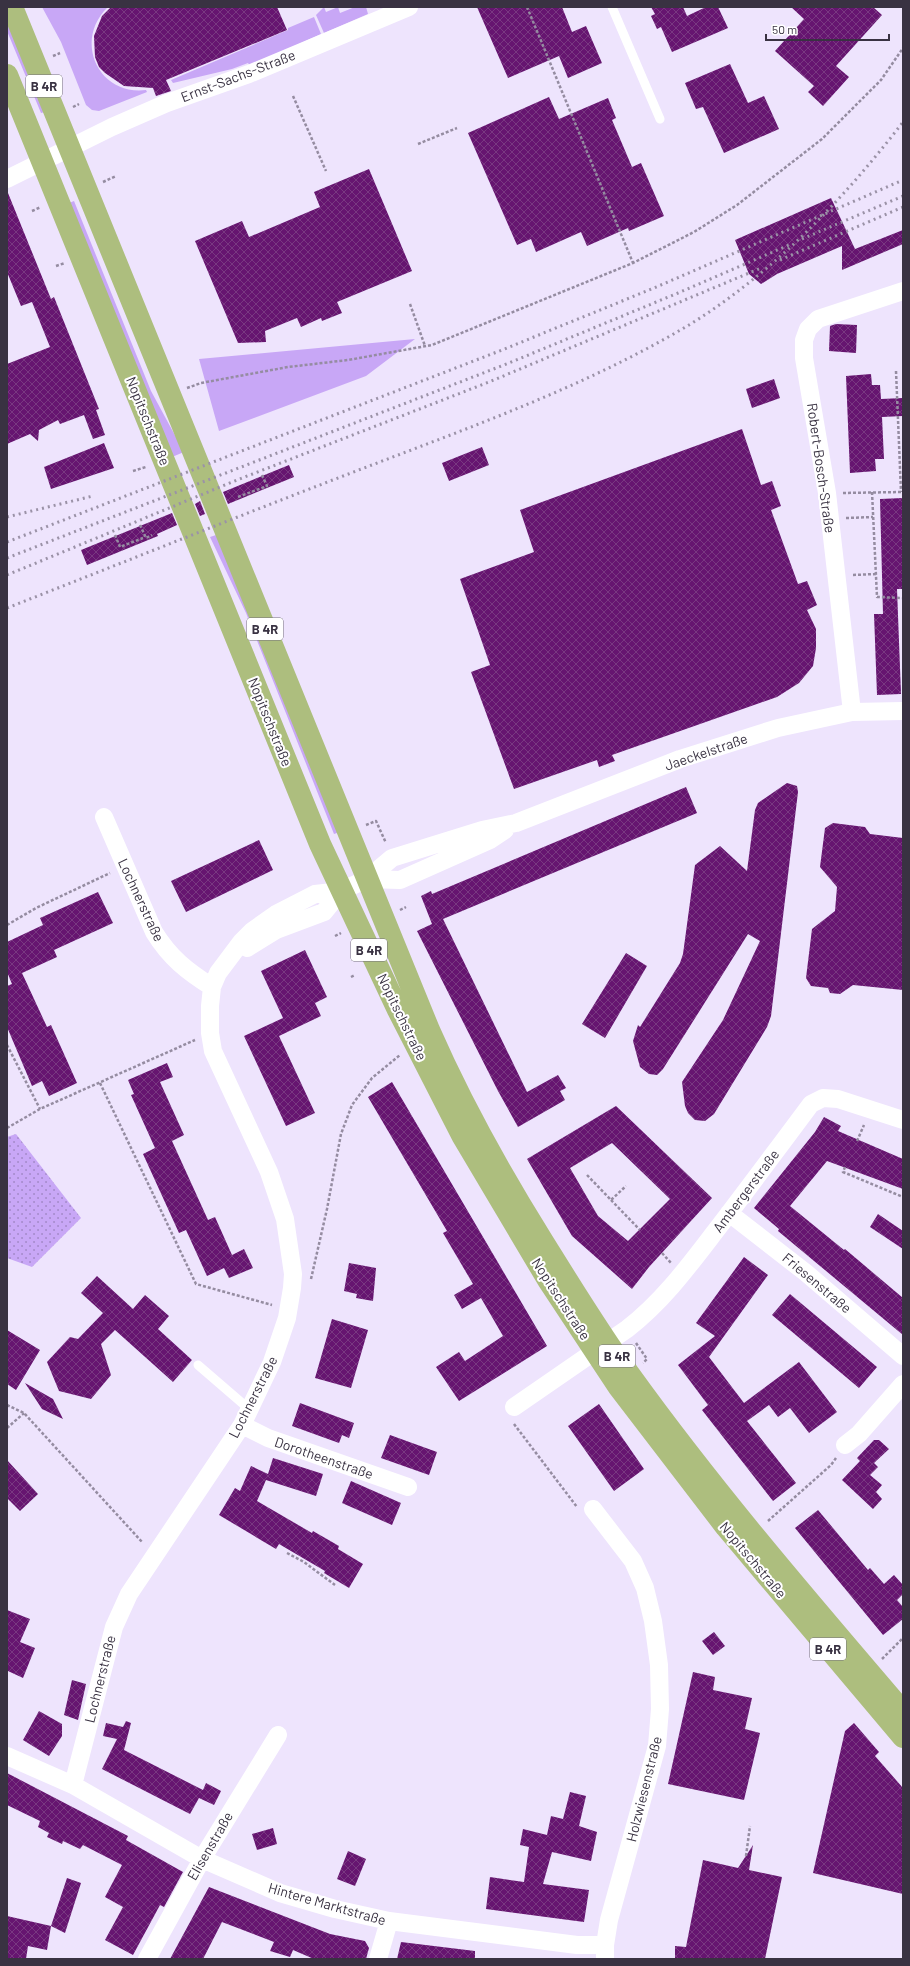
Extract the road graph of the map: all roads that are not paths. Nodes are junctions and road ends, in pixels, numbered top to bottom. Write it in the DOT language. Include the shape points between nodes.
graph roads {
  1 [pos="12,7"];
  2 [pos="612,7"];
  3 [pos="403,8"];
  4 [pos="7,16"];
  5 [pos="7,75"];
  6 [pos="660,120"];
  7 [pos="70,149"];
  8 [pos="42,162"];
  9 [pos="7,179"];
  10 [pos="903,291"];
  11 [pos="903,711"];
  12 [pos="852,712"];
  13 [pos="104,817"];
  14 [pos="367,879"];
  15 [pos="341,891"];
  16 [pos="212,987"];
  17 [pos="903,1120"];
  18 [pos="730,1213"];
  19 [pos="601,1347"];
  20 [pos="903,1356"];
  21 [pos="198,1365"];
  22 [pos="903,1384"];
  23 [pos="514,1407"];
  24 [pos="246,1417"];
  25 [pos="845,1445"];
  26 [pos="408,1487"];
  27 [pos="594,1509"];
  28 [pos="903,1712"];
  29 [pos="278,1735"];
  30 [pos="903,1737"];
  31 [pos="7,1756"];
  32 [pos="73,1786"];
  33 [pos="202,1859"];
  34 [pos="389,1921"];
  35 [pos="605,1952"];
  36 [pos="147,1959"];
  37 [pos="378,1959"];
  1 -- 4 [label="main road"];
  1 -- 7 [label="main road, Nopitschstraße / B 4R"];
  2 -- 6 [label="lane"];
  3 -- 7 [label="street, Ernst-Sachs-Straße" via="249,74 167,103"];
  5 -- 8 [label="main road, Nopitschstraße / B 4R"];
  7 -- 8 [label="street"];
  7 -- 14 [label="main road, Nopitschstraße / B 4R"];
  8 -- 9 [label="street"];
  8 -- 15 [label="main road, Nopitschstraße / B 4R"];
  10 -- 12 [label="street, Robert-Bosch-Straße" via="818,318 808,329 804,340 804,358 827,493"];
  11 -- 12 [label="street, Jaeckelstraße"];
  12 -- 14 [label="street, Jaeckelstraße" via="778,728 680,759 516,823 475,832 392,858"];
  13 -- 16 [label="street, Lochnerstraße" via="154,932 164,948 191,974"];
  14 -- 15 [label="street, Lochnerstraße"];
  14 -- 19 [label="main road, Nopitschstraße / B 4R" via="459,1096"];
  15 -- 16 [label="street, Lochnerstraße" via="324,912 276,930 226,962"];
  15 -- 19 [label="main road, Nopitschstraße / B 4R" via="470,1150 525,1242"];
  16 -- 24 [label="street, Lochnerstraße" via="210,1033 216,1058 269,1172 285,1219 293,1274 288,1310 272,1362"];
  17 -- 18 [label="street, Ambergerstraße" via="834,1098 823,1098 811,1104"];
  18 -- 19 [label="street, Ambergerstraße" via="663,1296 640,1320"];
  18 -- 20 [label="street, Friesenstraße" via="806,1272"];
  19 -- 23 [label="street"];
  19 -- 28 [label="main road, Nopitschstraße / B 4R" via="640,1389 734,1511"];
  19 -- 30 [label="main road, Nopitschstraße / B 4R" via="636,1410 726,1527"];
  21 -- 24 [label="lane"];
  22 -- 25 [label="street" via="859,1434"];
  24 -- 26 [label="street, Dorotheenstraße" via="268,1438"];
  24 -- 32 [label="street, Lochnerstraße" via="129,1594 114,1627"];
  27 -- 35 [label="street, Holzwiesenstraße" via="632,1561 644,1588 657,1642 660,1708 657,1746 609,1920"];
  29 -- 33 [label="street, Elisenstraße"];
  31 -- 32 [label="street, Hintere Marktstraße"];
  32 -- 33 [label="street, Hintere Marktstraße"];
  33 -- 34 [label="street, Hintere Marktstraße" via="280,1893"];
  33 -- 36 [label="street, Elisenstraße"];
  34 -- 35 [label="street, Hintere Marktstraße" via="577,1945"];
  34 -- 37 [label="street"];
}
